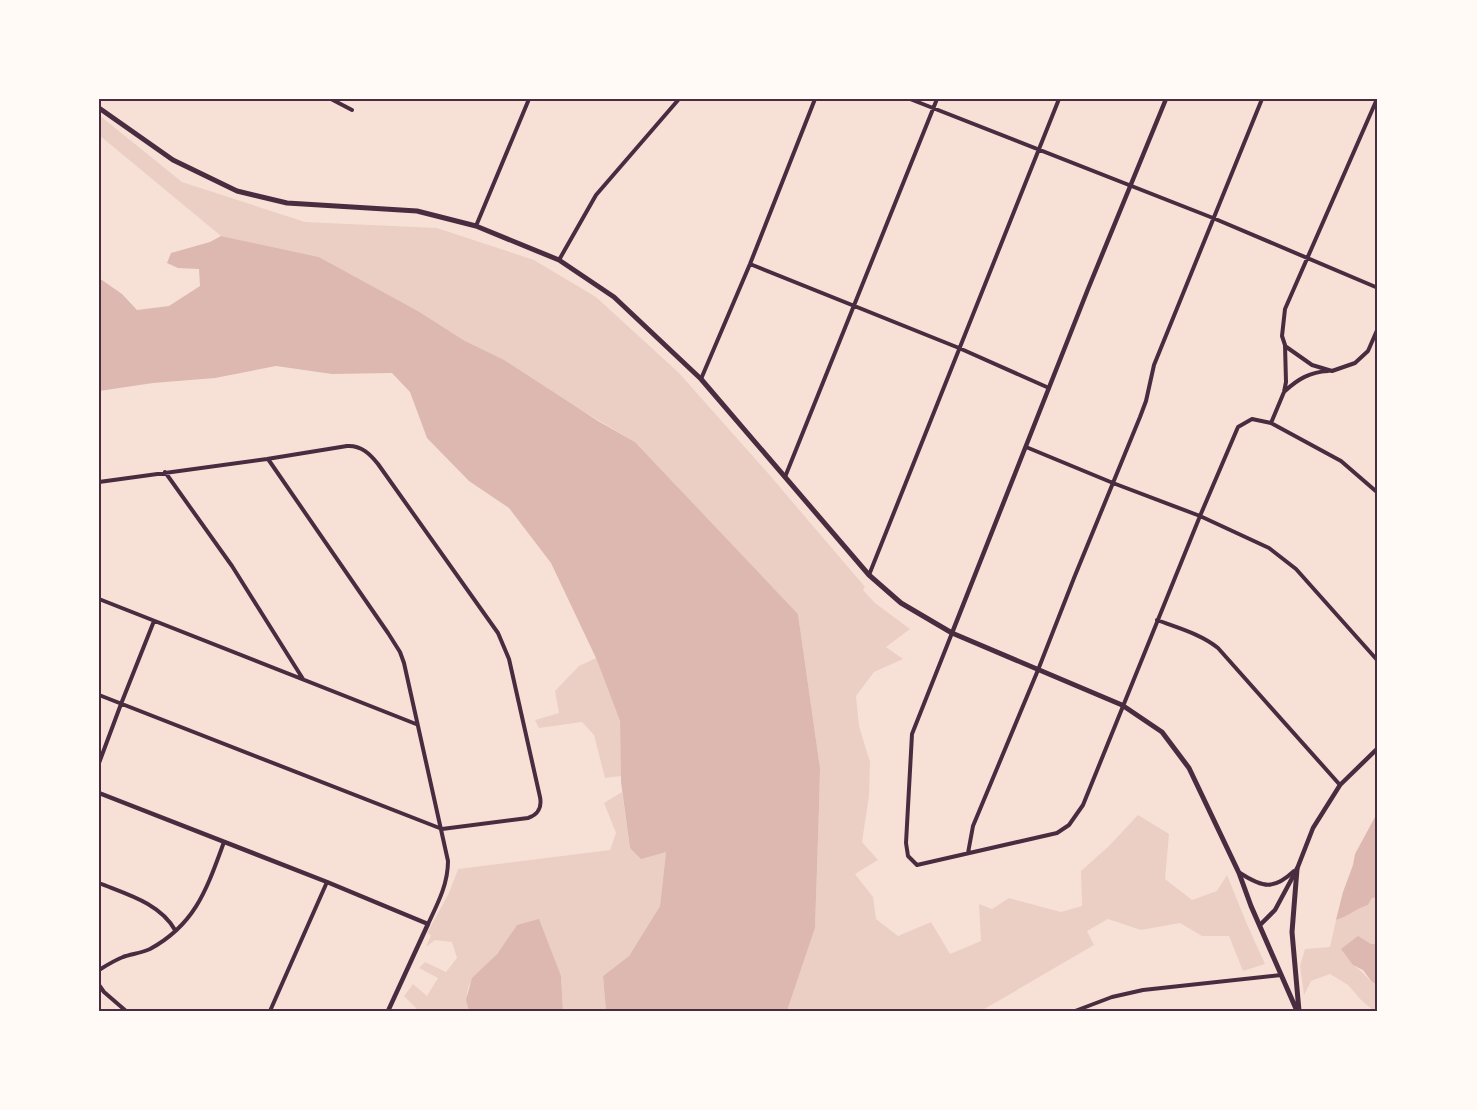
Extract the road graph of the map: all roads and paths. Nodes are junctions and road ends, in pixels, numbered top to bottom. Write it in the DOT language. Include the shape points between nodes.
graph roads {
  1 [pos="331,99"];
  2 [pos="529,99"];
  3 [pos="679,99"];
  4 [pos="815,99"];
  5 [pos="910,99"];
  6 [pos="937,99"];
  7 [pos="1059,99"];
  8 [pos="1166,99"];
  9 [pos="1262,99"];
  10 [pos="1377,99"];
  11 [pos="99,108"];
  12 [pos="934,108"];
  13 [pos="352,110"];
  14 [pos="1038,148"];
  15 [pos="1130,185"];
  16 [pos="1213,218"];
  17 [pos="477,226"];
  18 [pos="1308,259"];
  19 [pos="559,260"];
  20 [pos="750,264"];
  21 [pos="1378,288"];
  22 [pos="854,306"];
  23 [pos="1378,328"];
  24 [pos="1285,345"];
  25 [pos="959,348"];
  26 [pos="1332,371"];
  27 [pos="701,379"];
  28 [pos="1049,388"];
  29 [pos="1284,392"];
  30 [pos="1271,423"];
  31 [pos="1026,447"];
  32 [pos="267,459"];
  33 [pos="165,472"];
  34 [pos="785,477"];
  35 [pos="99,482"];
  36 [pos="1113,483"];
  37 [pos="1378,493"];
  38 [pos="1200,516"];
  39 [pos="869,576"];
  40 [pos="99,599"];
  41 [pos="1157,620"];
  42 [pos="154,621"];
  43 [pos="952,633"];
  44 [pos="1378,661"];
  45 [pos="1038,670"];
  46 [pos="304,679"];
  47 [pos="99,695"];
  48 [pos="121,704"];
  49 [pos="1122,705"];
  50 [pos="417,724"];
  51 [pos="1378,748"];
  52 [pos="99,763"];
  53 [pos="1340,785"];
  54 [pos="99,793"];
  55 [pos="442,829"];
  56 [pos="224,842"];
  57 [pos="969,853"];
  58 [pos="1297,868"];
  59 [pos="1239,873"];
  60 [pos="327,882"];
  61 [pos="99,883"];
  62 [pos="428,924"];
  63 [pos="1260,925"];
  64 [pos="175,930"];
  65 [pos="99,970"];
  66 [pos="1281,975"];
  67 [pos="99,985"];
  68 [pos="126,1011"];
  69 [pos="270,1011"];
  70 [pos="388,1011"];
  71 [pos="1075,1011"];
  72 [pos="1298,1011"];
  1 -- 13 [label="street"];
  2 -- 17 [label="street"];
  3 -- 19 [label="street" via="596,195"];
  4 -- 20 [label="street"];
  5 -- 12 [label="street"];
  6 -- 12 [label="street"];
  7 -- 14 [label="street"];
  8 -- 15 [label="street"];
  9 -- 16 [label="street"];
  10 -- 18 [label="street"];
  11 -- 17 [label="main road" via="173,160 237,191 287,203 417,212"];
  12 -- 14 [label="street"];
  12 -- 22 [label="street"];
  14 -- 15 [label="street"];
  14 -- 25 [label="street"];
  15 -- 16 [label="street"];
  15 -- 28 [label="street"];
  16 -- 18 [label="street"];
  16 -- 36 [label="street"];
  17 -- 19 [label="main road"];
  18 -- 21 [label="street"];
  18 -- 24 [label="street" via="1286,309 1282,327"];
  19 -- 27 [label="main road" via="614,297"];
  20 -- 22 [label="street"];
  20 -- 27 [label="street"];
  22 -- 25 [label="street"];
  22 -- 34 [label="street"];
  23 -- 26 [label="street" via="1368,351 1354,363"];
  24 -- 26 [label="street" via="1312,365"];
  24 -- 29 [label="street"];
  25 -- 28 [label="street"];
  25 -- 39 [label="street"];
  26 -- 29 [label="street" via="1305,375"];
  27 -- 34 [label="main road"];
  28 -- 31 [label="street"];
  29 -- 30 [label="street"];
  30 -- 37 [label="street" via="1341,461"];
  30 -- 38 [label="street" via="1252,419 1238,427"];
  31 -- 36 [label="street"];
  31 -- 43 [label="street"];
  32 -- 33 [label="street"];
  32 -- 50 [label="street" via="400,652"];
  32 -- 55 [label="street" via="351,445 367,452 502,641 541,805 528,818"];
  33 -- 35 [label="street"];
  33 -- 46 [label="street" via="232,566"];
  34 -- 39 [label="main road"];
  36 -- 38 [label="street"];
  36 -- 45 [label="street"];
  38 -- 41 [label="street"];
  38 -- 44 [label="street" via="1263,544 1282,557"];
  39 -- 43 [label="main road" via="901,603"];
  40 -- 42 [label="street"];
  41 -- 49 [label="street"];
  41 -- 53 [label="street" via="1218,648"];
  42 -- 46 [label="street"];
  42 -- 48 [label="street"];
  43 -- 45 [label="main road"];
  43 -- 57 [label="street" via="912,734 906,843 908,856 917,865"];
  45 -- 49 [label="main road"];
  45 -- 57 [label="street" via="974,826"];
  46 -- 50 [label="street"];
  47 -- 48 [label="street"];
  48 -- 52 [label="street"];
  48 -- 55 [label="street"];
  49 -- 57 [label="street" via="1083,805 1069,825 1057,833"];
  49 -- 59 [label="main road" via="1162,732 1190,768"];
  50 -- 55 [label="street"];
  51 -- 53 [label="street"];
  53 -- 58 [label="street" via="1313,828"];
  54 -- 56 [label="street"];
  55 -- 62 [label="street" via="447,875"];
  56 -- 60 [label="street"];
  56 -- 64 [label="street" via="198,905"];
  58 -- 59 [label="street" via="1280,883 1270,885"];
  58 -- 63 [label="street" via="1275,910"];
  58 -- 72 [label="main road" via="1292,932"];
  59 -- 63 [label="main road"];
  60 -- 62 [label="street"];
  60 -- 69 [label="street"];
  61 -- 64 [label="street" via="157,910"];
  62 -- 70 [label="street"];
  63 -- 66 [label="main road"];
  64 -- 65 [label="street" via="150,948"];
  66 -- 71 [label="street" via="1143,990"];
  66 -- 72 [label="main road"];
  67 -- 68 [label="street"];
}
